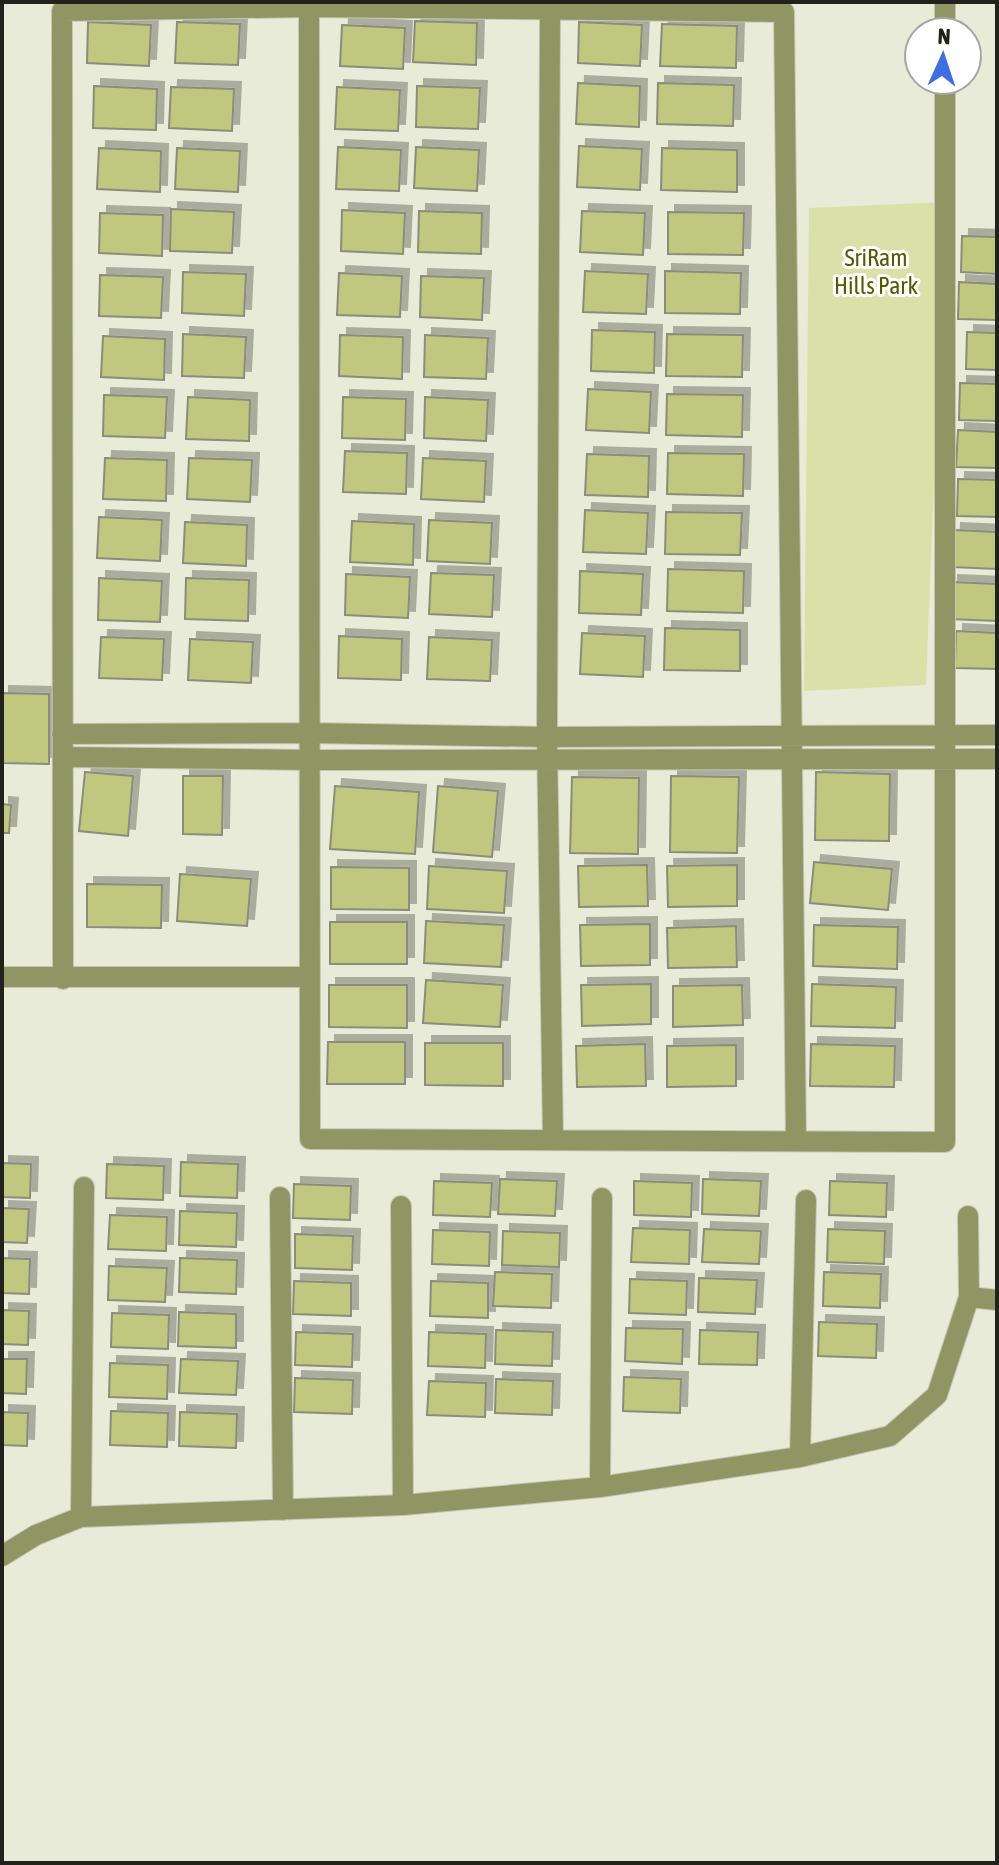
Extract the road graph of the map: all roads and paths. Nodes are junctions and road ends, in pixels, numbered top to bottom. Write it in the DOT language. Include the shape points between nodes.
graph roads {
  1 [pos="309,7"];
  2 [pos="550,10"];
  3 [pos="945,96"];
  4 [pos="309,733"];
  5 [pos="62,734"];
  6 [pos="997,735"];
  7 [pos="791,736"];
  8 [pos="944,736"];
  9 [pos="547,737"];
  10 [pos="64,757"];
  11 [pos="549,759"];
  12 [pos="793,759"];
  13 [pos="946,759"];
  14 [pos="997,759"];
  15 [pos="310,760"];
  16 [pos="2,977"];
  17 [pos="309,977"];
  18 [pos="63,979"];
  19 [pos="553,1140"];
  20 [pos="796,1141"];
  21 [pos="84,1187"];
  22 [pos="280,1197"];
  23 [pos="602,1198"];
  24 [pos="806,1200"];
  25 [pos="401,1206"];
  26 [pos="968,1216"];
  27 [pos="969,1297"];
  28 [pos="997,1300"];
  29 [pos="800,1457"];
  30 [pos="600,1487"];
  31 [pos="403,1505"];
  32 [pos="283,1510"];
  33 [pos="81,1517"];
  34 [pos="2,1556"];
  1 -- 2 [label="street"];
  1 -- 4 [label="street"];
  1 -- 5 [label="street" via="62,11"];
  2 -- 7 [label="street" via="784,12"];
  2 -- 9 [label="street"];
  3 -- 8 [label="street"];
  4 -- 5 [label="street"];
  4 -- 9 [label="street"];
  4 -- 15 [label="street"];
  5 -- 10 [label="street"];
  6 -- 8 [label="street"];
  7 -- 8 [label="street"];
  7 -- 9 [label="street"];
  7 -- 12 [label="street"];
  8 -- 13 [label="street"];
  9 -- 11 [label="street"];
  10 -- 15 [label="street"];
  10 -- 18 [label="street"];
  11 -- 12 [label="street"];
  11 -- 15 [label="street"];
  11 -- 19 [label="street"];
  12 -- 13 [label="street"];
  12 -- 20 [label="street"];
  13 -- 14 [label="street"];
  13 -- 20 [label="street" via="945,1142"];
  15 -- 17 [label="street"];
  16 -- 18 [label="street"];
  17 -- 18 [label="street"];
  17 -- 19 [label="street" via="310,1139"];
  19 -- 20 [label="street"];
  21 -- 33 [label="street"];
  22 -- 32 [label="street"];
  23 -- 30 [label="street"];
  24 -- 29 [label="street"];
  25 -- 31 [label="street"];
  26 -- 27 [label="street"];
  27 -- 28 [label="street"];
  27 -- 29 [label="street" via="937,1395 890,1436"];
  29 -- 30 [label="street"];
  30 -- 31 [label="street"];
  31 -- 32 [label="street"];
  32 -- 33 [label="street"];
  33 -- 34 [label="street"];
}
